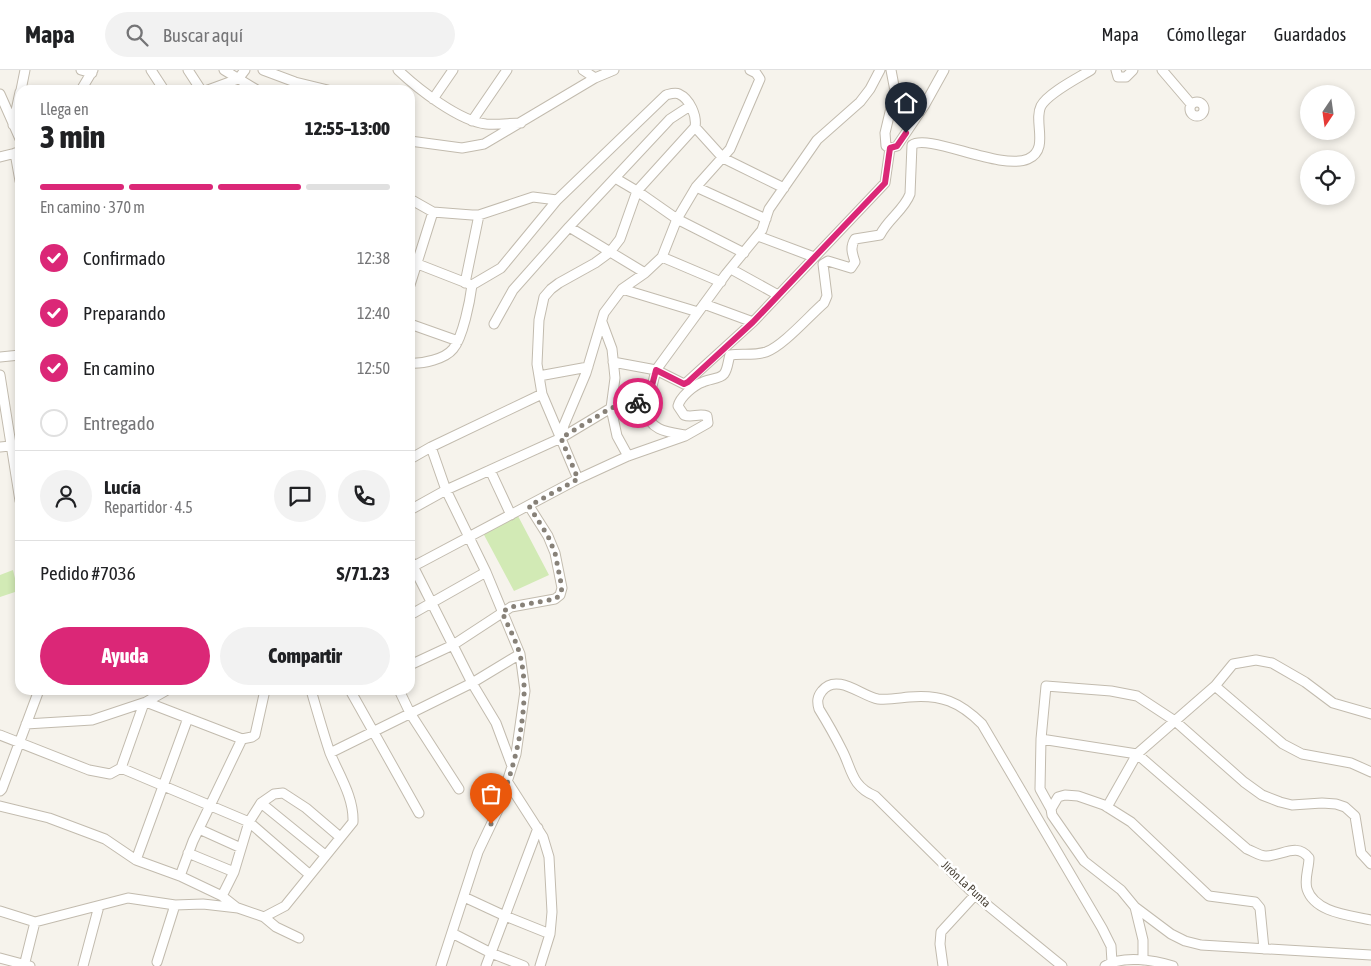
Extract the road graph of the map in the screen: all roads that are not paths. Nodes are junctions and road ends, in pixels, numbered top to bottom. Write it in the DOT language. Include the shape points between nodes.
graph roads {
  1 [pos="25,70"];
  2 [pos="81,70"];
  3 [pos="151,70"];
  4 [pos="188,70"];
  5 [pos="224,70"];
  6 [pos="245,70"];
  7 [pos="263,70"];
  8 [pos="399,70"];
  9 [pos="453,70"];
  10 [pos="507,70"];
  11 [pos="582,70"];
  12 [pos="614,70"];
  13 [pos="750,70"];
  14 [pos="880,70"];
  15 [pos="891,70"];
  16 [pos="944,70"];
  17 [pos="1091,70"];
  18 [pos="1116,70"];
  19 [pos="1133,70"];
  20 [pos="1162,70"];
  21 [pos="93,72"];
  22 [pos="595,78"];
  23 [pos="238,79"];
  24 [pos="21,85"];
  25 [pos="85,85"];
  26 [pos="161,85"];
  27 [pos="198,85"];
  28 [pos="222,85"];
  29 [pos="248,85"];
  30 [pos="307,85"];
  31 [pos="0,94"];
  32 [pos="433,99"];
  33 [pos="1191,104"];
  34 [pos="690,106"];
  35 [pos="15,115"];
  36 [pos="472,120"];
  37 [pos="522,122"];
  38 [pos="13,125"];
  39 [pos="695,127"];
  40 [pos="15,129"];
  41 [pos="415,142"];
  42 [pos="890,148"];
  43 [pos="15,153"];
  44 [pos="0,157"];
  45 [pos="723,158"];
  46 [pos="615,178"];
  47 [pos="696,187"];
  48 [pos="784,188"];
  49 [pos="638,191"];
  50 [pos="557,200"];
  51 [pos="415,202"];
  52 [pos="433,212"];
  53 [pos="479,215"];
  54 [pos="677,219"];
  55 [pos="766,219"];
  56 [pos="569,227"];
  57 [pos="758,236"];
  58 [pos="610,252"];
  59 [pos="744,253"];
  60 [pos="662,257"];
  61 [pos="814,257"];
  62 [pos="415,258"];
  63 [pos="415,264"];
  64 [pos="731,269"];
  65 [pos="645,273"];
  66 [pos="720,282"];
  67 [pos="468,284"];
  68 [pos="622,289"];
  69 [pos="778,295"];
  70 [pos="701,308"];
  71 [pos="602,322"];
  72 [pos="753,322"];
  73 [pos="494,324"];
  74 [pos="415,326"];
  75 [pos="458,341"];
  76 [pos="15,356"];
  77 [pos="0,357"];
  78 [pos="613,362"];
  79 [pos="415,364"];
  80 [pos="588,367"];
  81 [pos="656,370"];
  82 [pos="0,375"];
  83 [pos="539,376"];
  84 [pos="542,394"];
  85 [pos="648,401"];
  86 [pos="611,408"];
  87 [pos="685,436"];
  88 [pos="561,438"];
  89 [pos="15,442"];
  90 [pos="15,446"];
  91 [pos="0,447"];
  92 [pos="431,447"];
  93 [pos="415,456"];
  94 [pos="628,456"];
  95 [pos="490,470"];
  96 [pos="578,479"];
  97 [pos="446,490"];
  98 [pos="529,506"];
  99 [pos="415,507"];
  100 [pos="511,515"];
  101 [pos="468,536"];
  102 [pos="415,562"];
  103 [pos="415,569"];
  104 [pos="486,572"];
  105 [pos="432,603"];
  106 [pos="415,612"];
  107 [pos="502,612"];
  108 [pos="453,645"];
  109 [pos="520,654"];
  110 [pos="415,663"];
  111 [pos="472,683"];
  112 [pos="1215,686"];
  113 [pos="37,695"];
  114 [pos="158,695"];
  115 [pos="264,695"];
  116 [pos="313,695"];
  117 [pos="354,695"];
  118 [pos="401,695"];
  119 [pos="145,702"];
  120 [pos="410,713"];
  121 [pos="1371,714"];
  122 [pos="188,718"];
  123 [pos="1175,721"];
  124 [pos="26,724"];
  125 [pos="374,731"];
  126 [pos="0,735"];
  127 [pos="242,739"];
  128 [pos="1041,739"];
  129 [pos="19,743"];
  130 [pos="330,753"];
  131 [pos="1137,754"];
  132 [pos="512,766"];
  133 [pos="121,768"];
  134 [pos="1371,772"];
  135 [pos="507,781"];
  136 [pos="163,786"];
  137 [pos="459,789"];
  138 [pos="0,791"];
  139 [pos="261,804"];
  140 [pos="210,805"];
  141 [pos="1107,807"];
  142 [pos="2,808"];
  143 [pos="1051,809"];
  144 [pos="419,813"];
  145 [pos="249,822"];
  146 [pos="538,828"];
  147 [pos="199,829"];
  148 [pos="340,836"];
  149 [pos="241,848"];
  150 [pos="188,853"];
  151 [pos="325,855"];
  152 [pos="136,860"];
  153 [pos="1371,864"];
  154 [pos="234,872"];
  155 [pos="310,874"];
  156 [pos="180,876"];
  157 [pos="975,895"];
  158 [pos="222,896"];
  159 [pos="464,897"];
  160 [pos="175,905"];
  161 [pos="99,906"];
  162 [pos="1135,907"];
  163 [pos="238,908"];
  164 [pos="0,911"];
  165 [pos="505,916"];
  166 [pos="264,917"];
  167 [pos="1371,920"];
  168 [pos="35,922"];
  169 [pos="452,933"];
  170 [pos="550,934"];
  171 [pos="299,938"];
  172 [pos="1264,949"];
  173 [pos="491,953"];
  174 [pos="1371,956"];
  175 [pos="0,958"];
  176 [pos="1143,960"];
  177 [pos="157,962"];
  178 [pos="1109,964"];
  179 [pos="26,966"];
  180 [pos="83,966"];
  181 [pos="441,966"];
  182 [pos="486,966"];
  183 [pos="524,966"];
  184 [pos="540,966"];
  185 [pos="944,966"];
  186 [pos="1062,966"];
  187 [pos="1173,966"];
  1 -- 24 [label="street"];
  2 -- 21 [label="street"];
  3 -- 26 [label="street"];
  4 -- 27 [label="street"];
  5 -- 23 [label="street"];
  6 -- 23 [label="street"];
  7 -- 30 [label="street"];
  8 -- 32 [label="street"];
  9 -- 32 [label="street"];
  10 -- 36 [label="street"];
  11 -- 22 [label="street"];
  12 -- 22 [label="street"];
  13 -- 45 [label="street" via="760,79 730,149"];
  14 -- 48 [label="street" via="860,102 817,140"];
  15 -- 42 [label="street" via="895,91 885,133 886,146"];
  16 -- 42 [label="street" via="897,146"];
  17 -- 87 [label="street" via="1057,90 1042,106 1039,119 1041,143 1028,159 1007,162 936,145 918,142 912,145 907,201 880,235 855,239 851,268 825,261 826,300 777,346 752,355 730,355 722,376 702,382 679,401 678,406 684,415 702,414 708,419 708,423"];
  18 -- 19 [label="street" via="1118,77 1126,77"];
  20 -- 33 [label="street"];
  21 -- 25 [label="street"];
  22 -- 37 [label="street"];
  23 -- 28 [label="street"];
  23 -- 29 [label="street"];
  31 -- 38 [label="street"];
  32 -- 36 [label="street"];
  34 -- 39 [label="street" via="696,120"];
  34 -- 46 [label="street" via="670,119"];
  34 -- 50 [label="street" via="680,95 666,95"];
  35 -- 38 [label="street"];
  36 -- 37 [label="street" via="487,124"];
  37 -- 41 [label="street" via="484,144 462,148"];
  38 -- 40 [label="street"];
  39 -- 45 [label="street"];
  39 -- 49 [label="street"];
  42 -- 61 [label="street" via="885,183"];
  43 -- 44 [label="street"];
  45 -- 47 [label="street"];
  45 -- 48 [label="street"];
  46 -- 49 [label="street"];
  46 -- 56 [label="street"];
  47 -- 54 [label="street"];
  47 -- 55 [label="street"];
  48 -- 55 [label="street"];
  49 -- 54 [label="street"];
  49 -- 58 [label="street" via="620,239"];
  50 -- 53 [label="street" via="533,197"];
  50 -- 67 [label="street" via="501,268"];
  51 -- 52 [label="street"];
  52 -- 53 [label="street"];
  52 -- 62 [label="street"];
  53 -- 67 [label="street"];
  54 -- 59 [label="street"];
  54 -- 60 [label="street"];
  55 -- 57 [label="street"];
  56 -- 58 [label="street"];
  56 -- 73 [label="street" via="513,290"];
  57 -- 59 [label="street"];
  57 -- 61 [label="street"];
  58 -- 65 [label="street"];
  58 -- 83 [label="street" via="595,264 559,282 544,298 539,320"];
  59 -- 64 [label="street"];
  60 -- 65 [label="street"];
  60 -- 66 [label="street"];
  61 -- 69 [label="street"];
  63 -- 67 [label="street"];
  64 -- 66 [label="street"];
  64 -- 69 [label="street"];
  65 -- 68 [label="street"];
  66 -- 70 [label="street"];
  67 -- 75 [label="street" via="470,299"];
  68 -- 70 [label="street"];
  68 -- 71 [label="street" via="604,313"];
  69 -- 72 [label="street"];
  70 -- 72 [label="street"];
  70 -- 81 [label="street"];
  71 -- 78 [label="street"];
  71 -- 80 [label="street"];
  72 -- 81 [label="street" via="684,384"];
  74 -- 75 [label="street"];
  75 -- 79 [label="street" via="446,355"];
  76 -- 77 [label="street"];
  78 -- 81 [label="street"];
  78 -- 86 [label="street" via="615,378"];
  80 -- 83 [label="street"];
  80 -- 88 [label="street"];
  81 -- 85 [label="street"];
  82 -- 89 [label="street"];
  83 -- 84 [label="street"];
  84 -- 88 [label="street"];
  84 -- 92 [label="street"];
  85 -- 86 [label="street"];
  85 -- 87 [label="street" via="649,422 656,428"];
  86 -- 88 [label="street"];
  86 -- 94 [label="street" via="617,436"];
  87 -- 94 [label="street"];
  88 -- 95 [label="street"];
  88 -- 96 [label="street"];
  90 -- 91 [label="street"];
  92 -- 93 [label="street"];
  92 -- 97 [label="street"];
  94 -- 96 [label="street"];
  95 -- 97 [label="street"];
  95 -- 100 [label="street"];
  96 -- 98 [label="street"];
  97 -- 99 [label="street"];
  97 -- 101 [label="street"];
  98 -- 100 [label="street"];
  98 -- 107 [label="street" via="555,553 562,588 555,599 511,607"];
  100 -- 101 [label="street"];
  101 -- 102 [label="street"];
  101 -- 104 [label="street"];
  103 -- 105 [label="street"];
  104 -- 105 [label="street"];
  104 -- 107 [label="street"];
  105 -- 106 [label="street"];
  105 -- 108 [label="street"];
  107 -- 108 [label="street"];
  107 -- 109 [label="street"];
  108 -- 110 [label="street"];
  108 -- 111 [label="street"];
  109 -- 111 [label="street"];
  109 -- 132 [label="street" via="525,691"];
  111 -- 120 [label="street"];
  111 -- 132 [label="street" via="496,723"];
  112 -- 121 [label="street" via="1233,664 1256,660 1272,663 1333,703"];
  112 -- 123 [label="street"];
  112 -- 134 [label="street" via="1283,744 1302,754 1351,763"];
  113 -- 124 [label="street"];
  114 -- 119 [label="street"];
  115 -- 127 [label="street" via="255,735"];
  116 -- 130 [label="street"];
  117 -- 125 [label="street"];
  118 -- 120 [label="street"];
  119 -- 122 [label="street"];
  119 -- 124 [label="street" via="92,720"];
  119 -- 133 [label="street"];
  120 -- 125 [label="street"];
  120 -- 137 [label="street"];
  122 -- 127 [label="street"];
  122 -- 136 [label="street"];
  123 -- 128 [label="street" via="1136,696 1046,686"];
  123 -- 131 [label="street"];
  123 -- 153 [label="street" via="1262,795 1292,805 1322,803 1345,807 1355,816 1361,852"];
  124 -- 129 [label="street"];
  125 -- 130 [label="street"];
  125 -- 144 [label="street"];
  126 -- 129 [label="street"];
  127 -- 140 [label="street"];
  128 -- 131 [label="street"];
  128 -- 143 [label="street" via="1040,789"];
  129 -- 133 [label="street" via="89,770 110,774"];
  129 -- 138 [label="street"];
  130 -- 148 [label="street" via="353,812 353,822"];
  131 -- 141 [label="street"];
  131 -- 167 [label="street" via="1247,848 1267,856 1298,850 1304,852 1309,858 1307,889 1318,905"];
  132 -- 135 [label="street"];
  133 -- 136 [label="street"];
  135 -- 146 [label="street"];
  135 -- 159 [label="street" via="498,810 478,852"];
  136 -- 140 [label="street"];
  136 -- 152 [label="street"];
  139 -- 145 [label="street"];
  139 -- 148 [label="street" via="274,794 283,793"];
  139 -- 151 [label="street"];
  140 -- 145 [label="street"];
  140 -- 147 [label="street"];
  141 -- 143 [label="street" via="1066,795 1058,797"];
  141 -- 172 [label="street" via="1131,822 1209,896 1255,902 1260,908"];
  142 -- 152 [label="street" via="50,818 105,839"];
  143 -- 162 [label="street" via="1084,861 1121,890"];
  145 -- 149 [label="street"];
  145 -- 155 [label="street"];
  146 -- 165 [label="street"];
  146 -- 170 [label="street" via="549,857"];
  147 -- 149 [label="street"];
  147 -- 150 [label="street"];
  148 -- 151 [label="street"];
  149 -- 154 [label="street"];
  150 -- 154 [label="street"];
  150 -- 156 [label="street"];
  151 -- 155 [label="street"];
  152 -- 156 [label="street"];
  154 -- 158 [label="street"];
  155 -- 166 [label="street" via="285,906"];
  156 -- 158 [label="street"];
  157 -- 178 [label="street, Jirón La Punta" via="875,796 857,783 819,708 818,696 823,688 832,684 848,685 875,699 885,700 938,697 970,712 982,724 1102,928 1111,946"];
  157 -- 185 [label="street" via="942,932 940,944"];
  157 -- 186 [label="street, Jirón La Punta"];
  158 -- 163 [label="street"];
  159 -- 165 [label="street"];
  159 -- 169 [label="street"];
  160 -- 161 [label="street" via="128,898"];
  160 -- 163 [label="street"];
  160 -- 177 [label="street"];
  161 -- 168 [label="street"];
  161 -- 180 [label="street"];
  162 -- 172 [label="street" via="1185,941"];
  162 -- 176 [label="street" via="1143,940"];
  163 -- 166 [label="street"];
  164 -- 168 [label="street"];
  165 -- 170 [label="street"];
  165 -- 173 [label="street"];
  166 -- 171 [label="street"];
  168 -- 179 [label="street"];
  169 -- 173 [label="street"];
  169 -- 181 [label="street"];
  170 -- 184 [label="street"];
  172 -- 174 [label="street"];
  173 -- 182 [label="street"];
  173 -- 183 [label="street"];
  175 -- 179 [label="street"];
  176 -- 178 [label="street"];
  176 -- 187 [label="street" via="1156,960"];
}
